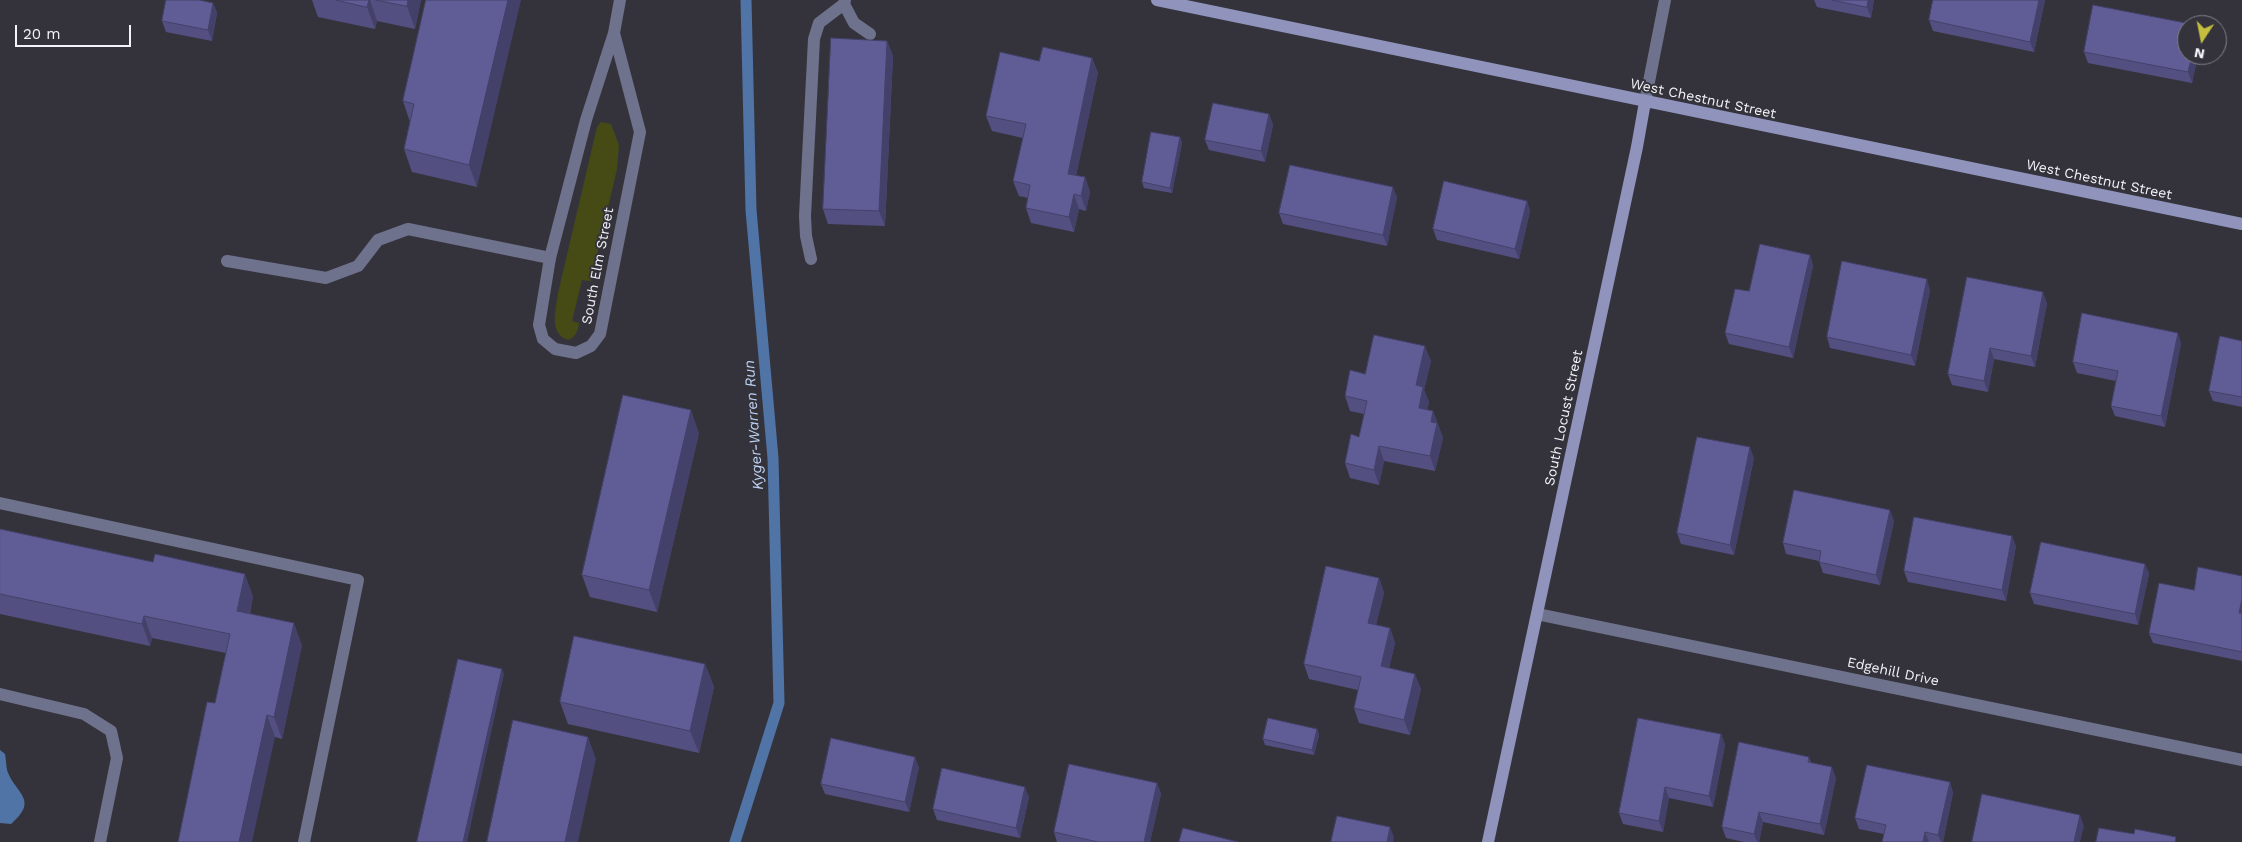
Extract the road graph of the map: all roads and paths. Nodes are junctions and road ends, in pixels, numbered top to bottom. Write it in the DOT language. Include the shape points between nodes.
graph roads {
  1 [pos="620,0"];
  2 [pos="1158,0"];
  3 [pos="1665,0"];
  4 [pos="844,2"];
  5 [pos="614,33"];
  6 [pos="870,34"];
  7 [pos="1645,102"];
  8 [pos="2242,224"];
  9 [pos="550,258"];
  10 [pos="811,259"];
  11 [pos="226,261"];
  12 [pos="0,503"];
  13 [pos="1537,614"];
  14 [pos="0,694"];
  15 [pos="2242,760"];
  16 [pos="100,842"];
  17 [pos="304,842"];
  18 [pos="1488,842"];
  1 -- 5 [label="street, South Elm Street"];
  2 -- 7 [label="main road, West Chestnut Street"];
  3 -- 7 [label="street, South Locust Street"];
  4 -- 6 [label="street" via="854,23"];
  4 -- 10 [label="street" via="819,23 814,39 805,216"];
  5 -- 9 [label="street, South Elm Street" via="586,120"];
  5 -- 9 [label="street, South Elm Street" via="640,132 600,334 591,346 576,354 555,349 543,339 539,325"];
  7 -- 8 [label="main road, West Chestnut Street"];
  7 -- 13 [label="main road, South Locust Street"];
  9 -- 11 [label="street" via="408,229 378,240 358,266 326,278"];
  12 -- 17 [label="street" via="358,580"];
  13 -- 15 [label="street, Edgehill Drive"];
  13 -- 18 [label="main road, South Locust Street"];
  14 -- 16 [label="street" via="84,714 111,731 117,758"];
}
